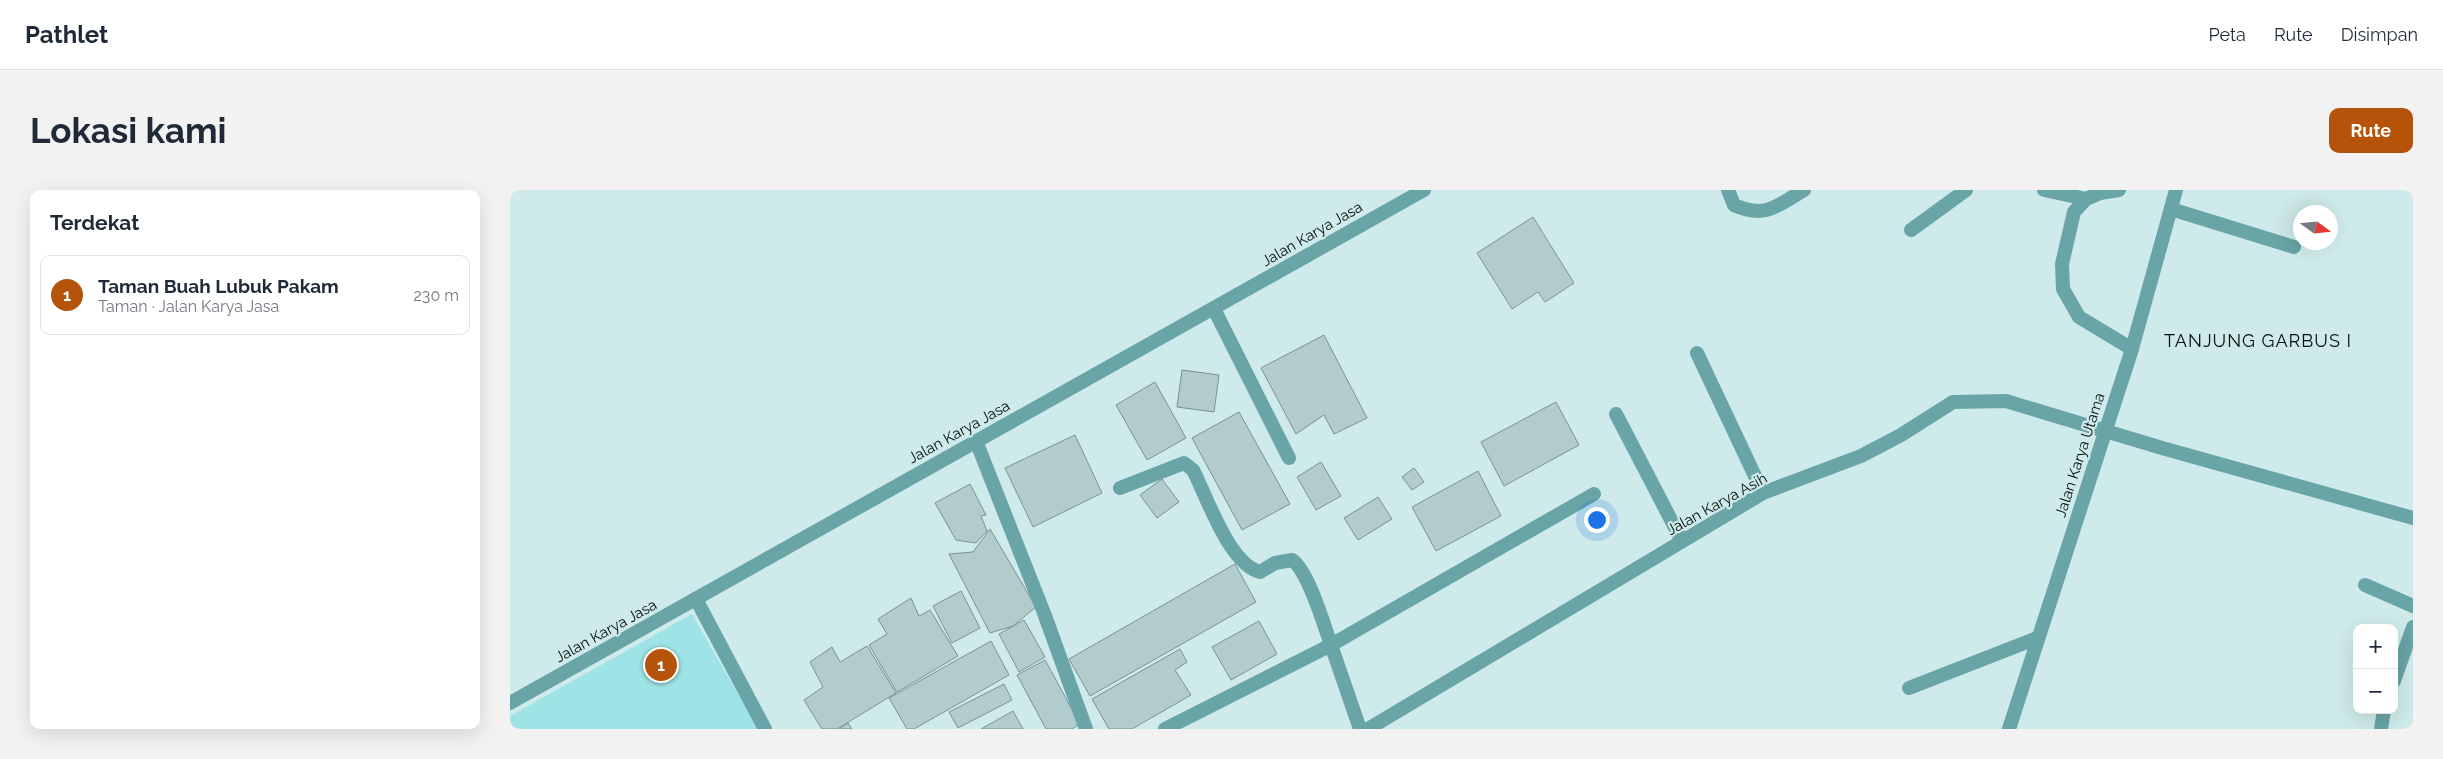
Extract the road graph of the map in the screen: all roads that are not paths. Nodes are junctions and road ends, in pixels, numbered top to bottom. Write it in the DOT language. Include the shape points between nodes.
graph roads {
  1 [pos="1424,190"];
  2 [pos="1728,190"];
  3 [pos="1804,190"];
  4 [pos="1966,190"];
  5 [pos="2044,190"];
  6 [pos="2119,190"];
  7 [pos="2176,190"];
  8 [pos="2086,199"];
  9 [pos="2172,209"];
  10 [pos="1911,230"];
  11 [pos="2293,247"];
  12 [pos="1214,309"];
  13 [pos="2132,349"];
  14 [pos="1697,353"];
  15 [pos="1616,414"];
  16 [pos="2105,431"];
  17 [pos="976,441"];
  18 [pos="1289,458"];
  19 [pos="1120,488"];
  20 [pos="1594,494"];
  21 [pos="1764,494"];
  22 [pos="2413,518"];
  23 [pos="1682,541"];
  24 [pos="2366,585"];
  25 [pos="696,599"];
  26 [pos="2413,606"];
  27 [pos="2413,627"];
  28 [pos="2037,638"];
  29 [pos="1331,645"];
  30 [pos="2398,670"];
  31 [pos="1909,688"];
  32 [pos="510,703"];
  33 [pos="2383,714"];
  34 [pos="765,729"];
  35 [pos="1086,729"];
  36 [pos="1165,729"];
  37 [pos="1360,729"];
  38 [pos="1368,729"];
  39 [pos="2009,729"];
  40 [pos="2381,729"];
  1 -- 12 [label="street, Jalan Karya Jasa"];
  2 -- 3 [label="street" via="1734,204 1748,211 1768,211"];
  4 -- 10 [label="street"];
  5 -- 8 [label="street"];
  6 -- 8 [label="street"];
  7 -- 9 [label="street, Jalan Karya Utama"];
  8 -- 13 [label="street" via="2074,212 2062,264 2063,289 2079,317"];
  9 -- 11 [label="street"];
  9 -- 13 [label="street, Jalan Karya Utama"];
  12 -- 17 [label="street, Jalan Karya Jasa"];
  12 -- 18 [label="street"];
  13 -- 16 [label="street, Jalan Karya Utama"];
  14 -- 21 [label="street"];
  15 -- 23 [label="street"];
  16 -- 21 [label="street, Jalan Karya Asih" via="2006,401 1953,402 1861,456"];
  16 -- 22 [label="street, Jalan Karya Asih"];
  16 -- 28 [label="street, Jalan Karya Utama"];
  17 -- 25 [label="street, Jalan Karya Jasa"];
  17 -- 35 [label="street"];
  19 -- 29 [label="street" via="1184,463 1194,470 1231,547 1250,569 1260,572 1292,560 1298,564"];
  20 -- 29 [label="street"];
  21 -- 23 [label="street, Jalan Karya Asih"];
  23 -- 38 [label="street, Jalan Karya Asih"];
  24 -- 26 [label="street"];
  25 -- 32 [label="street, Jalan Karya Jasa"];
  25 -- 34 [label="street"];
  27 -- 30 [label="street"];
  28 -- 31 [label="street"];
  28 -- 39 [label="street, Jalan Karya Utama"];
  29 -- 36 [label="street"];
  29 -- 37 [label="street"];
  33 -- 40 [label="street"];
}
